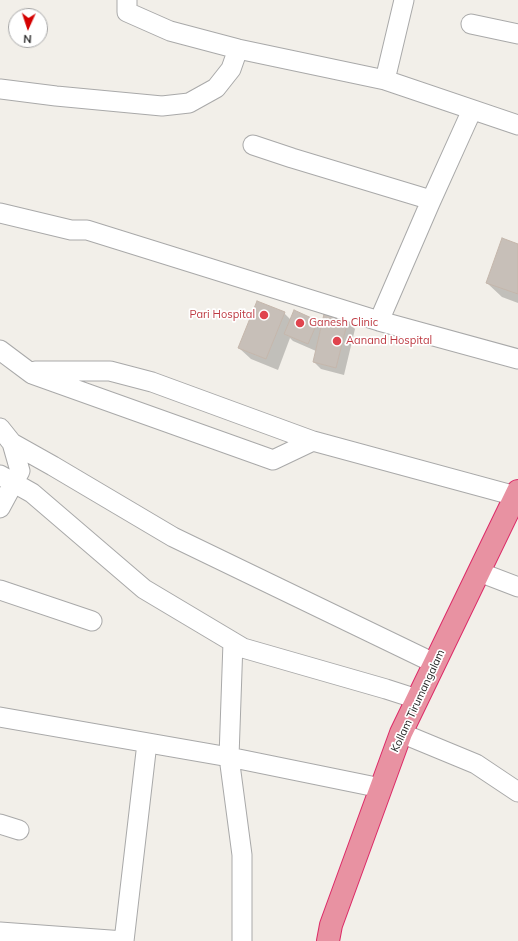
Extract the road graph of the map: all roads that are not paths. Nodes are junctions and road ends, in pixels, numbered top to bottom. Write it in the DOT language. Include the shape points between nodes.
graph roads {
  1 [pos="127,0"];
  2 [pos="404,0"];
  3 [pos="471,24"];
  4 [pos="518,34"];
  5 [pos="238,49"];
  6 [pos="385,80"];
  7 [pos="0,89"];
  8 [pos="472,110"];
  9 [pos="518,125"];
  10 [pos="253,145"];
  11 [pos="431,200"];
  12 [pos="1,215"];
  13 [pos="379,321"];
  14 [pos="0,350"];
  15 [pos="518,359"];
  16 [pos="32,374"];
  17 [pos="0,428"];
  18 [pos="313,441"];
  19 [pos="12,443"];
  20 [pos="7,479"];
  21 [pos="517,493"];
  22 [pos="0,508"];
  23 [pos="479,572"];
  24 [pos="518,587"];
  25 [pos="0,590"];
  26 [pos="92,621"];
  27 [pos="233,642"];
  28 [pos="434,664"];
  29 [pos="417,699"];
  30 [pos="0,717"];
  31 [pos="401,733"];
  32 [pos="147,742"];
  33 [pos="229,757"];
  34 [pos="381,788"];
  35 [pos="518,792"];
  36 [pos="0,824"];
  37 [pos="19,830"];
  38 [pos="0,932"];
  39 [pos="124,941"];
  40 [pos="242,941"];
  41 [pos="328,941"];
  1 -- 5 [label="street" via="127,12 170,31"];
  2 -- 6 [label="street"];
  3 -- 4 [label="street"];
  5 -- 6 [label="street"];
  5 -- 7 [label="street" via="231,69 216,88 189,103 162,106"];
  6 -- 8 [label="street"];
  8 -- 9 [label="street"];
  8 -- 11 [label="street"];
  10 -- 11 [label="street"];
  11 -- 13 [label="street"];
  12 -- 13 [label="street" via="71,230 87,230"];
  13 -- 15 [label="street"];
  14 -- 16 [label="street"];
  16 -- 18 [label="street" via="35,371 110,371 152,382"];
  16 -- 18 [label="street" via="273,460"];
  17 -- 19 [label="street"];
  18 -- 21 [label="street"];
  19 -- 20 [label="street" via="20,471"];
  19 -- 28 [label="street" via="173,537"];
  20 -- 22 [label="street"];
  20 -- 27 [label="street" via="32,493 144,589"];
  21 -- 23 [label="highway, Kollam Tirumangalam"];
  23 -- 24 [label="street"];
  23 -- 28 [label="highway, Kollam Tirumangalam"];
  25 -- 26 [label="street"];
  27 -- 29 [label="street" via="243,648"];
  27 -- 33 [label="street"];
  28 -- 29 [label="highway, Kollam Tirumangalam"];
  29 -- 31 [label="highway, Kollam Tirumangalam"];
  30 -- 32 [label="street"];
  31 -- 34 [label="highway, Kollam Tirumangalam"];
  31 -- 35 [label="street" via="476,764"];
  32 -- 33 [label="street"];
  32 -- 39 [label="street"];
  33 -- 34 [label="street"];
  33 -- 40 [label="street" via="242,855"];
  34 -- 41 [label="highway, Kollam Tirumangalam" via="331,925"];
  36 -- 37 [label="street"];
  38 -- 39 [label="street"];
}
